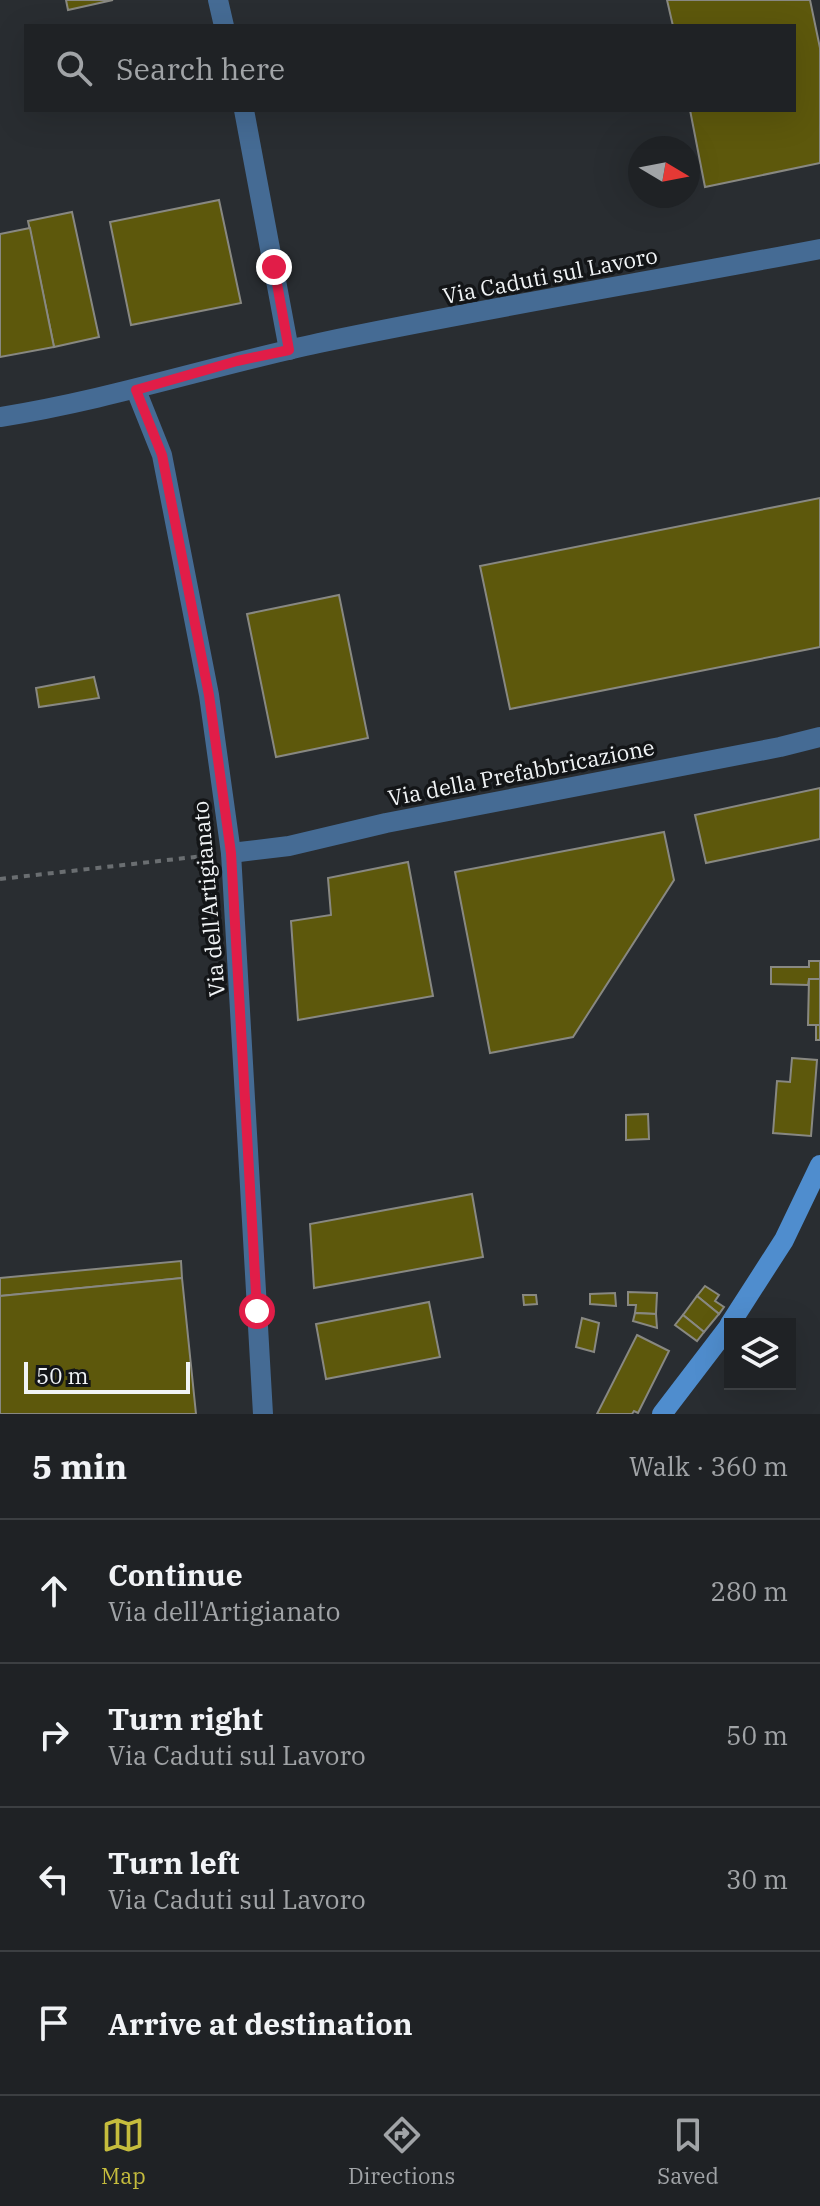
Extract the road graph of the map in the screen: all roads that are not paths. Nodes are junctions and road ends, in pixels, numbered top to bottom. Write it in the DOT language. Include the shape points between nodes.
graph roads {
  1 [pos="218,0"];
  2 [pos="224,24"];
  3 [pos="244,112"];
  4 [pos="820,249"];
  5 [pos="289,350"];
  6 [pos="136,390"];
  7 [pos="0,417"];
  8 [pos="820,737"];
  9 [pos="231,853"];
  10 [pos="820,1165"];
  11 [pos="734,1318"];
  12 [pos="724,1332"];
  13 [pos="263,1414"];
  14 [pos="662,1414"];
  1 -- 2 [label="street"];
  3 -- 5 [label="street"];
  4 -- 5 [label="street, Via Caduti sul Lavoro"];
  5 -- 6 [label="street, Via Caduti sul Lavoro"];
  6 -- 7 [label="street, Via Caduti sul Lavoro"];
  6 -- 9 [label="street, Via dell'Artigianato" via="162,455 209,695"];
  8 -- 9 [label="street, Via della Prefabbricazione" via="289,846"];
  9 -- 13 [label="street, Via dell'Artigianato"];
  10 -- 11 [label="main road" via="784,1240"];
  12 -- 14 [label="main road"];
}
